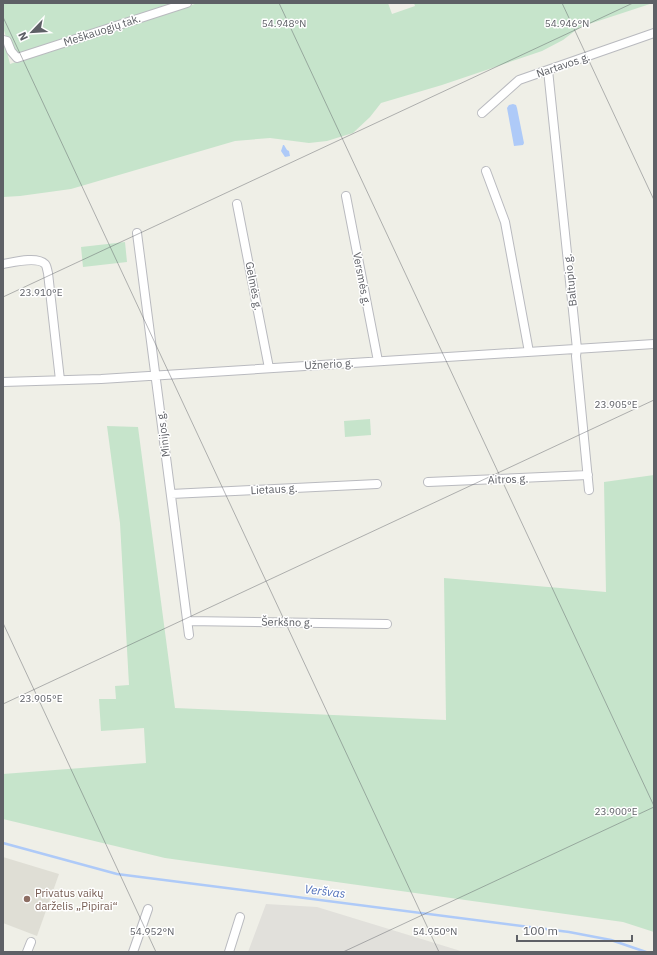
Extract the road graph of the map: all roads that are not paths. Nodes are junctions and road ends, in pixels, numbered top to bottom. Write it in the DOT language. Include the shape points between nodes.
graph roads {
  1 [pos="187,3"];
  2 [pos="654,33"];
  3 [pos="3,40"];
  4 [pos="548,70"];
  5 [pos="482,113"];
  6 [pos="486,171"];
  7 [pos="346,196"];
  8 [pos="237,204"];
  9 [pos="137,233"];
  10 [pos="3,264"];
  11 [pos="654,344"];
  12 [pos="577,349"];
  13 [pos="529,352"];
  14 [pos="378,361"];
  15 [pos="269,368"];
  16 [pos="156,375"];
  17 [pos="60,380"];
  18 [pos="3,382"];
  19 [pos="588,476"];
  20 [pos="428,482"];
  21 [pos="377,484"];
  22 [pos="589,490"];
  23 [pos="171,494"];
  24 [pos="187,620"];
  25 [pos="387,624"];
  26 [pos="189,635"];
  27 [pos="148,909"];
  28 [pos="240,917"];
  29 [pos="31,942"];
  30 [pos="27,952"];
  31 [pos="133,952"];
  32 [pos="229,952"];
  1 -- 3 [label="street, Meškauogių tak." via="17,58"];
  2 -- 4 [label="street, Nartavos g."];
  4 -- 5 [label="street, Nartavos g." via="519,80"];
  4 -- 12 [label="street, Baltupio g."];
  6 -- 13 [label="street" via="505,222"];
  7 -- 14 [label="street, Versmės g."];
  8 -- 15 [label="street, Gelmės g."];
  9 -- 16 [label="street, Minijos g."];
  10 -- 17 [label="street" via="34,259 46,265"];
  11 -- 12 [label="street, Užnerio g."];
  12 -- 13 [label="street, Užnerio g."];
  12 -- 19 [label="street, Baltupio g."];
  13 -- 14 [label="street, Užnerio g."];
  14 -- 15 [label="street, Užnerio g."];
  15 -- 16 [label="street, Užnerio g."];
  16 -- 17 [label="street, Užnerio g."];
  16 -- 23 [label="street, Minijos g."];
  17 -- 18 [label="street, Užnerio g."];
  19 -- 20 [label="street, Aitros g."];
  19 -- 22 [label="street, Baltupio g."];
  21 -- 23 [label="street, Lietaus g."];
  23 -- 24 [label="street, Minijos g."];
  24 -- 25 [label="street, Šerkšno g."];
  24 -- 26 [label="street, Minijos g."];
  27 -- 31 [label="street"];
  28 -- 32 [label="street"];
  29 -- 30 [label="street"];
}
